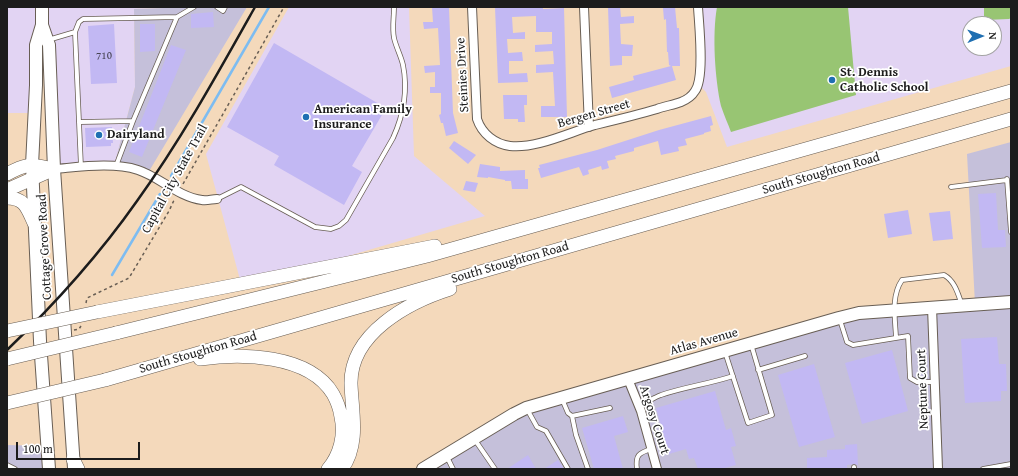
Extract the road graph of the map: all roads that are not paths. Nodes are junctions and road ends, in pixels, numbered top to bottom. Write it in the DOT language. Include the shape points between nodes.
graph roads {
  1 [pos="42,7"];
  2 [pos="194,7"];
  3 [pos="217,7"];
  4 [pos="225,7"];
  5 [pos="394,7"];
  6 [pos="472,7"];
  7 [pos="584,7"];
  8 [pos="698,7"];
  9 [pos="177,17"];
  10 [pos="42,25"];
  11 [pos="75,32"];
  12 [pos="48,40"];
  13 [pos="1011,91"];
  14 [pos="1011,119"];
  15 [pos="132,121"];
  16 [pos="80,122"];
  17 [pos="589,127"];
  18 [pos="490,138"];
  19 [pos="32,165"];
  20 [pos="116,166"];
  21 [pos="81,167"];
  22 [pos="54,169"];
  23 [pos="7,174"];
  24 [pos="32,179"];
  25 [pos="951,187"];
  26 [pos="7,190"];
  27 [pos="7,198"];
  28 [pos="217,199"];
  29 [pos="715,205"];
  30 [pos="34,223"];
  31 [pos="531,227"];
  32 [pos="1011,232"];
  33 [pos="1011,302"];
  34 [pos="962,305"];
  35 [pos="932,308"];
  36 [pos="895,310"];
  37 [pos="840,318"];
  38 [pos="7,331"];
  39 [pos="896,337"];
  40 [pos="751,344"];
  41 [pos="725,351"];
  42 [pos="805,356"];
  43 [pos="7,359"];
  44 [pos="155,365"];
  45 [pos="758,370"];
  46 [pos="733,376"];
  47 [pos="628,379"];
  48 [pos="935,382"];
  49 [pos="561,398"];
  50 [pos="7,403"];
  51 [pos="638,406"];
  52 [pos="526,408"];
  53 [pos="610,408"];
  54 [pos="572,416"];
  55 [pos="474,438"];
  56 [pos="651,449"];
  57 [pos="446,455"];
  58 [pos="1011,464"];
  59 [pos="7,465"];
  60 [pos="75,466"];
  61 [pos="15,469"];
  62 [pos="49,469"];
  63 [pos="328,469"];
  64 [pos="342,469"];
  65 [pos="423,469"];
  66 [pos="453,469"];
  67 [pos="495,469"];
  68 [pos="568,469"];
  69 [pos="588,469"];
  70 [pos="637,469"];
  71 [pos="657,469"];
  72 [pos="938,469"];
  73 [pos="983,469"];
  1 -- 10 [label="street, Cottage Grove Road"];
  2 -- 9 [label="lane"];
  3 -- 4 [label="lane" via="223,11"];
  5 -- 28 [label="lane" via="393,34 402,59 405,81 402,111 393,138 346,220 331,228 315,227 241,187"];
  6 -- 18 [label="street, Steinies Drive" via="477,119"];
  7 -- 17 [label="street"];
  8 -- 17 [label="street, Bergen Street" via="700,68 698,87 692,95 680,102"];
  9 -- 11 [label="lane" via="83,19"];
  9 -- 15 [label="lane"];
  10 -- 12 [label="street, Cottage Grove Road"];
  10 -- 19 [label="street, Cottage Grove Road" via="36,45"];
  11 -- 12 [label="lane"];
  11 -- 16 [label="lane"];
  12 -- 22 [label="street, Cottage Grove Road"];
  13 -- 31 [label="main road"];
  14 -- 29 [label="main road, South Stoughton Road"];
  15 -- 16 [label="lane"];
  15 -- 20 [label="lane"];
  16 -- 21 [label="lane"];
  17 -- 18 [label="street, Bergen Street" via="527,146 501,144"];
  19 -- 22 [label="main road"];
  19 -- 23 [label="main road" via="21,166"];
  19 -- 24 [label="street, Cottage Grove Road"];
  20 -- 21 [label="street"];
  20 -- 28 [label="street" via="144,172 178,191 201,200"];
  21 -- 22 [label="street"];
  22 -- 24 [label="main road"];
  22 -- 60 [label="street, Cottage Grove Road"];
  24 -- 26 [label="main road"];
  24 -- 30 [label="street, Cottage Grove Road"];
  25 -- 32 [label="lane" via="1007,179"];
  27 -- 30 [label="main road" via="21,200"];
  29 -- 44 [label="main road, South Stoughton Road"];
  29 -- 64 [label="main road" via="433,295 396,313 375,330 356,359 351,383 353,442"];
  30 -- 62 [label="street, Cottage Grove Road"];
  31 -- 38 [label="main road, bridge"];
  31 -- 43 [label="main road, bridge" via="427,256"];
  33 -- 34 [label="street, Atlas Avenue"];
  34 -- 35 [label="street, Atlas Avenue"];
  34 -- 36 [label="lane" via="950,278 944,275 902,280 895,296"];
  35 -- 36 [label="street, Atlas Avenue"];
  35 -- 48 [label="street, Neptune Court"];
  36 -- 37 [label="street, Atlas Avenue" via="859,313"];
  36 -- 39 [label="lane"];
  37 -- 39 [label="lane" via="847,342 853,345"];
  37 -- 40 [label="street, Atlas Avenue"];
  39 -- 48 [label="lane" via="908,336 910,378 917,382"];
  40 -- 41 [label="street, Atlas Avenue"];
  40 -- 45 [label="lane"];
  41 -- 46 [label="lane"];
  41 -- 47 [label="street, Atlas Avenue"];
  42 -- 45 [label="lane"];
  44 -- 50 [label="main road, South Stoughton Road, bridge" via="105,380"];
  44 -- 63 [label="main road" via="214,356 260,356 302,368 327,386 340,412 343,425 340,448"];
  45 -- 46 [label="lane" via="772,415 748,423"];
  46 -- 51 [label="lane" via="660,395"];
  47 -- 49 [label="street, Atlas Avenue"];
  47 -- 51 [label="street, Argosy Court"];
  48 -- 72 [label="street, Neptune Court"];
  49 -- 52 [label="street, Atlas Avenue"];
  49 -- 54 [label="lane"];
  51 -- 56 [label="street, Argosy Court"];
  52 -- 55 [label="street, Atlas Avenue"];
  52 -- 68 [label="lane" via="537,427 546,432"];
  53 -- 54 [label="lane"];
  54 -- 69 [label="lane"];
  55 -- 57 [label="street, Atlas Avenue"];
  55 -- 67 [label="lane"];
  56 -- 70 [label="lane" via="641,452 637,457"];
  56 -- 71 [label="street, Argosy Court"];
  57 -- 65 [label="street, Atlas Avenue"];
  57 -- 66 [label="lane"];
  58 -- 73 [label="lane"];
  59 -- 61 [label="lane"];
}
